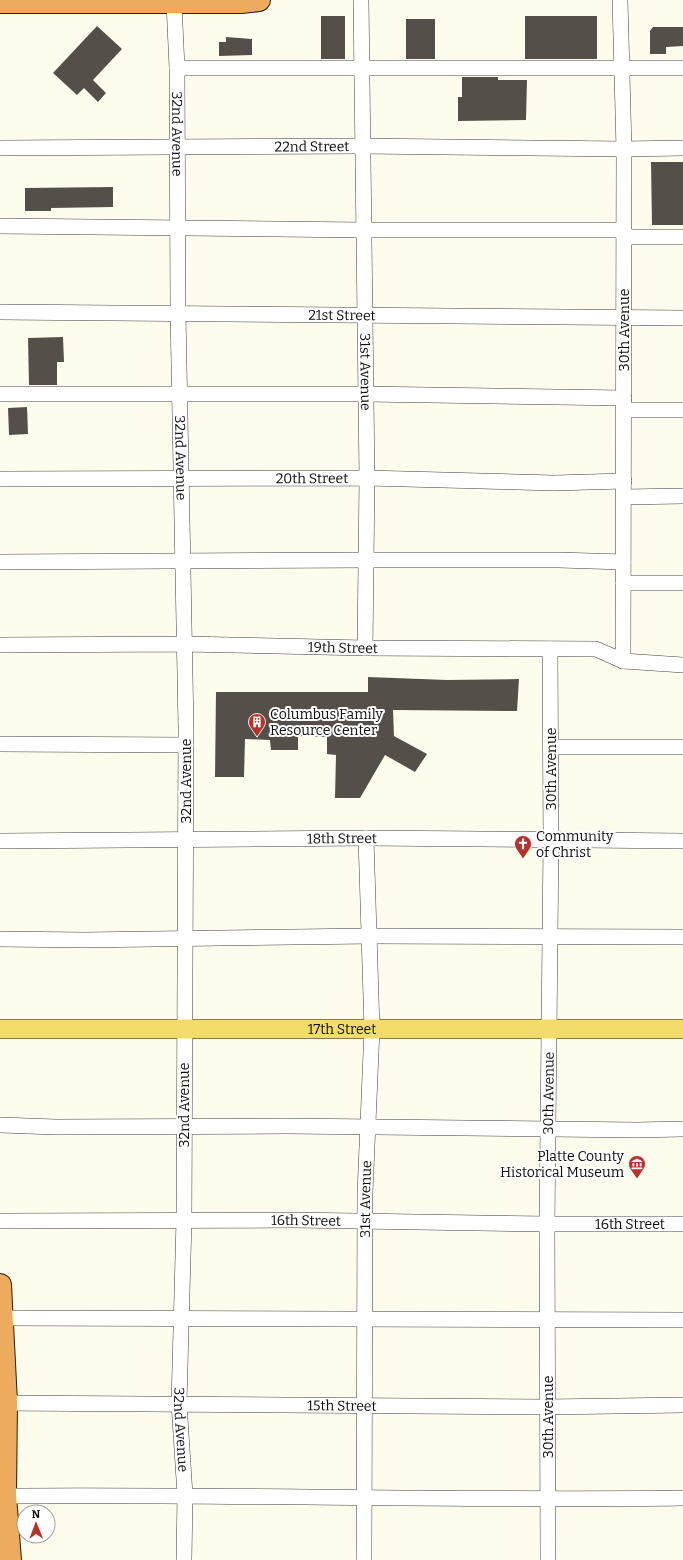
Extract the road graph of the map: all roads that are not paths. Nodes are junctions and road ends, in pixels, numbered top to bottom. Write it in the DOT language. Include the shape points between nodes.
graph roads {
  1 [pos="259,0"];
  2 [pos="361,0"];
  3 [pos="620,0"];
  4 [pos="0,2"];
  5 [pos="174,3"];
  6 [pos="177,68"];
  7 [pos="623,68"];
  8 [pos="683,68"];
  9 [pos="362,69"];
  10 [pos="177,146"];
  11 [pos="362,146"];
  12 [pos="0,148"];
  13 [pos="683,148"];
  14 [pos="624,149"];
  15 [pos="0,226"];
  16 [pos="178,228"];
  17 [pos="363,230"];
  18 [pos="624,234"];
  19 [pos="683,237"];
  20 [pos="0,312"];
  21 [pos="178,313"];
  22 [pos="364,315"];
  23 [pos="623,317"];
  24 [pos="683,318"];
  25 [pos="0,394"];
  26 [pos="179,394"];
  27 [pos="366,394"];
  28 [pos="624,404"];
  29 [pos="683,410"];
  30 [pos="180,477"];
  31 [pos="367,478"];
  32 [pos="0,479"];
  33 [pos="624,481"];
  34 [pos="683,496"];
  35 [pos="624,497"];
  36 [pos="182,560"];
  37 [pos="367,560"];
  38 [pos="0,562"];
  39 [pos="623,562"];
  40 [pos="623,583"];
  41 [pos="683,583"];
  42 [pos="184,644"];
  43 [pos="0,645"];
  44 [pos="365,648"];
  45 [pos="550,649"];
  46 [pos="623,661"];
  47 [pos="683,665"];
  48 [pos="0,744"];
  49 [pos="186,745"];
  50 [pos="551,747"];
  51 [pos="683,747"];
  52 [pos="366,838"];
  53 [pos="185,840"];
  54 [pos="0,841"];
  55 [pos="551,841"];
  56 [pos="683,841"];
  57 [pos="369,936"];
  58 [pos="550,936"];
  59 [pos="683,937"];
  60 [pos="0,938"];
  61 [pos="186,938"];
  62 [pos="184,1029"];
  63 [pos="372,1029"];
  64 [pos="549,1029"];
  65 [pos="683,1029"];
  66 [pos="0,1030"];
  67 [pos="0,1125"];
  68 [pos="184,1126"];
  69 [pos="368,1127"];
  70 [pos="548,1128"];
  71 [pos="683,1129"];
  72 [pos="184,1220"];
  73 [pos="0,1221"];
  74 [pos="365,1221"];
  75 [pos="548,1224"];
  76 [pos="683,1224"];
  77 [pos="0,1285"];
  78 [pos="183,1317"];
  79 [pos="1,1318"];
  80 [pos="364,1318"];
  81 [pos="549,1320"];
  82 [pos="683,1320"];
  83 [pos="3,1402"];
  84 [pos="179,1403"];
  85 [pos="364,1404"];
  86 [pos="683,1405"];
  87 [pos="547,1407"];
  88 [pos="185,1495"];
  89 [pos="5,1496"];
  90 [pos="365,1497"];
  91 [pos="683,1498"];
  92 [pos="549,1499"];
  93 [pos="10,1560"];
  94 [pos="184,1560"];
  95 [pos="364,1560"];
  96 [pos="548,1560"];
  1 -- 5 [label="highway"];
  2 -- 9 [label="street, 31st Avenue"];
  3 -- 7 [label="street, 30th Avenue"];
  4 -- 5 [label="highway"];
  5 -- 6 [label="street, 32nd Avenue"];
  6 -- 9 [label="street"];
  6 -- 10 [label="street, 32nd Avenue"];
  7 -- 8 [label="street"];
  7 -- 9 [label="street"];
  7 -- 14 [label="street, 30th Avenue"];
  9 -- 11 [label="street, 31st Avenue"];
  10 -- 11 [label="street, 22nd Street"];
  10 -- 12 [label="street, 22nd Street"];
  10 -- 16 [label="street, 32nd Avenue"];
  11 -- 14 [label="street, 22nd Street"];
  11 -- 17 [label="street, 31st Avenue"];
  13 -- 14 [label="street, 22nd Street"];
  14 -- 18 [label="street, 30th Avenue"];
  15 -- 16 [label="street"];
  16 -- 17 [label="street"];
  16 -- 21 [label="street, 32nd Avenue"];
  17 -- 18 [label="street"];
  17 -- 22 [label="street, 31st Avenue"];
  18 -- 19 [label="street"];
  18 -- 23 [label="street, 30th Avenue"];
  20 -- 21 [label="street, 21st Street"];
  21 -- 22 [label="street, 21st Street"];
  21 -- 26 [label="street, 32nd Avenue"];
  22 -- 23 [label="street, 21st Street"];
  22 -- 27 [label="street, 31st Avenue"];
  23 -- 24 [label="street, 21st Street"];
  23 -- 28 [label="street, 30th Avenue"];
  25 -- 26 [label="street"];
  26 -- 27 [label="street"];
  26 -- 30 [label="street, 32nd Avenue"];
  27 -- 28 [label="street"];
  27 -- 31 [label="street, 31st Avenue"];
  28 -- 29 [label="street"];
  28 -- 33 [label="street, 30th Avenue"];
  30 -- 31 [label="street, 20th Street"];
  30 -- 32 [label="street, 20th Street"];
  30 -- 36 [label="street, 32nd Avenue"];
  31 -- 33 [label="street, 20th Street" via="554,483"];
  31 -- 37 [label="street, 31st Avenue"];
  33 -- 35 [label="street, 30th Avenue"];
  34 -- 35 [label="street"];
  35 -- 39 [label="street, 30th Avenue"];
  36 -- 37 [label="street"];
  36 -- 38 [label="street"];
  36 -- 42 [label="street, 32nd Avenue"];
  37 -- 39 [label="street"];
  37 -- 44 [label="street, 31st Avenue"];
  39 -- 40 [label="street, 30th Avenue"];
  40 -- 41 [label="street"];
  40 -- 46 [label="street, 30th Avenue"];
  42 -- 43 [label="street, 19th Street"];
  42 -- 44 [label="street, 19th Street"];
  42 -- 49 [label="street, 32nd Avenue"];
  44 -- 45 [label="street, 19th Street"];
  45 -- 46 [label="street, 19th Street" via="596,649"];
  45 -- 50 [label="street, 30th Avenue"];
  46 -- 47 [label="street, 19th Street"];
  48 -- 49 [label="street"];
  49 -- 53 [label="street, 32nd Avenue"];
  50 -- 51 [label="street"];
  50 -- 55 [label="street, 30th Avenue"];
  52 -- 53 [label="street, 18th Street"];
  52 -- 55 [label="street, 18th Street"];
  52 -- 57 [label="street, 31st Avenue"];
  53 -- 54 [label="street, 18th Street"];
  53 -- 61 [label="street, 32nd Avenue"];
  55 -- 56 [label="street, 18th Street"];
  55 -- 58 [label="street, 30th Avenue"];
  57 -- 58 [label="street"];
  57 -- 61 [label="street"];
  57 -- 63 [label="street, 31st Avenue"];
  58 -- 59 [label="street"];
  58 -- 64 [label="street, 30th Avenue"];
  60 -- 61 [label="street"];
  61 -- 62 [label="street, 32nd Avenue"];
  62 -- 63 [label="main road, 17th Street"];
  62 -- 66 [label="main road, 17th Street"];
  62 -- 68 [label="street, 32nd Avenue"];
  63 -- 64 [label="main road, 17th Street"];
  63 -- 69 [label="street, 31st Avenue"];
  64 -- 65 [label="main road, 17th Street"];
  64 -- 70 [label="street, 30th Avenue"];
  67 -- 68 [label="street"];
  68 -- 69 [label="street"];
  68 -- 72 [label="street, 32nd Avenue"];
  69 -- 70 [label="street"];
  69 -- 74 [label="street, 31st Avenue"];
  70 -- 71 [label="street"];
  70 -- 75 [label="street, 30th Avenue"];
  72 -- 73 [label="street, 16th Street"];
  72 -- 74 [label="street, 16th Street"];
  72 -- 78 [label="street, 32nd Avenue"];
  74 -- 75 [label="street, 16th Street"];
  74 -- 80 [label="street, 31st Avenue"];
  75 -- 76 [label="street, 16th Street"];
  75 -- 81 [label="street, 30th Avenue"];
  77 -- 79 [label="highway"];
  78 -- 79 [label="street"];
  78 -- 80 [label="street"];
  78 -- 84 [label="street, 32nd Avenue"];
  79 -- 83 [label="highway"];
  80 -- 81 [label="street"];
  80 -- 85 [label="street, 31st Avenue"];
  81 -- 82 [label="street"];
  81 -- 87 [label="street, 30th Avenue"];
  83 -- 84 [label="street, 15th Street"];
  83 -- 89 [label="highway"];
  84 -- 85 [label="street, 15th Street"];
  84 -- 88 [label="street, 32nd Avenue"];
  85 -- 87 [label="street, 15th Street"];
  85 -- 90 [label="street, 31st Avenue"];
  86 -- 87 [label="street, 15th Street"];
  87 -- 92 [label="street, 30th Avenue"];
  88 -- 89 [label="street"];
  88 -- 90 [label="street"];
  88 -- 94 [label="street, 32nd Avenue"];
  89 -- 93 [label="highway"];
  90 -- 92 [label="street"];
  90 -- 95 [label="street, 31st Avenue"];
  91 -- 92 [label="street"];
  92 -- 96 [label="street, 30th Avenue"];
}
